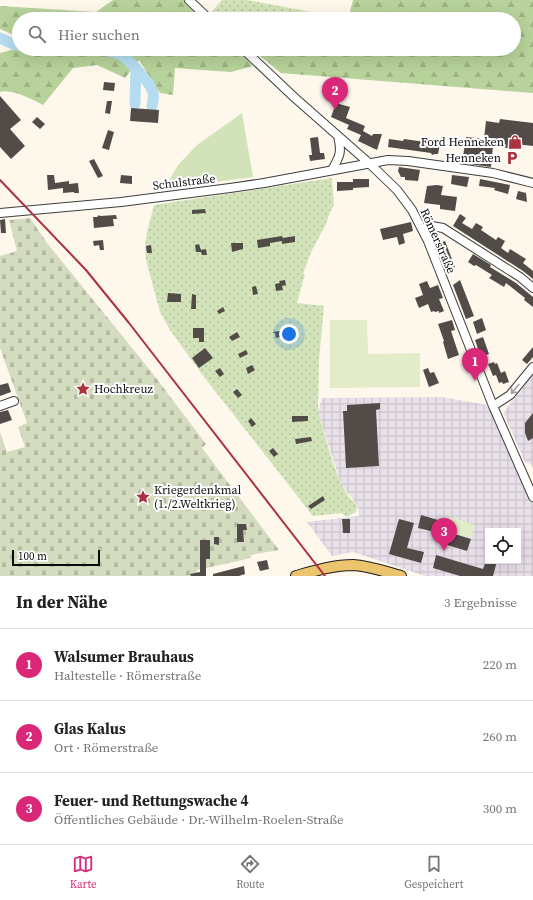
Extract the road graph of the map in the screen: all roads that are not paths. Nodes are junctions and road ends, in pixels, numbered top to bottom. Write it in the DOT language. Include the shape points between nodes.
graph roads {
  1 [pos="189,0"];
  2 [pos="202,12"];
  3 [pos="250,56"];
  4 [pos="338,136"];
  5 [pos="370,164"];
  6 [pos="332,170"];
  7 [pos="533,183"];
  8 [pos="0,213"];
  9 [pos="422,229"];
  10 [pos="533,288"];
  11 [pos="533,367"];
  12 [pos="14,401"];
  13 [pos="0,406"];
  14 [pos="493,406"];
  15 [pos="533,497"];
  16 [pos="296,576"];
  17 [pos="402,576"];
  1 -- 2 [label="street"];
  3 -- 4 [label="street, Römerstraße"];
  4 -- 5 [label="street, Römerstraße"];
  4 -- 6 [label="street" via="341,152"];
  5 -- 6 [label="street, Schulstraße"];
  5 -- 7 [label="street, Schulstraße" via="388,160 408,161 493,173"];
  5 -- 9 [label="street, Römerstraße" via="398,190"];
  6 -- 8 [label="street, Schulstraße" via="264,183 169,196"];
  9 -- 10 [label="street" via="432,226 443,228"];
  9 -- 14 [label="street, Römerstraße"];
  11 -- 14 [label="street, one-way" via="510,394"];
  12 -- 13 [label="street"];
  14 -- 15 [label="street, Römerstraße"];
  16 -- 17 [label="main road" via="325,568 353,565"];
}
